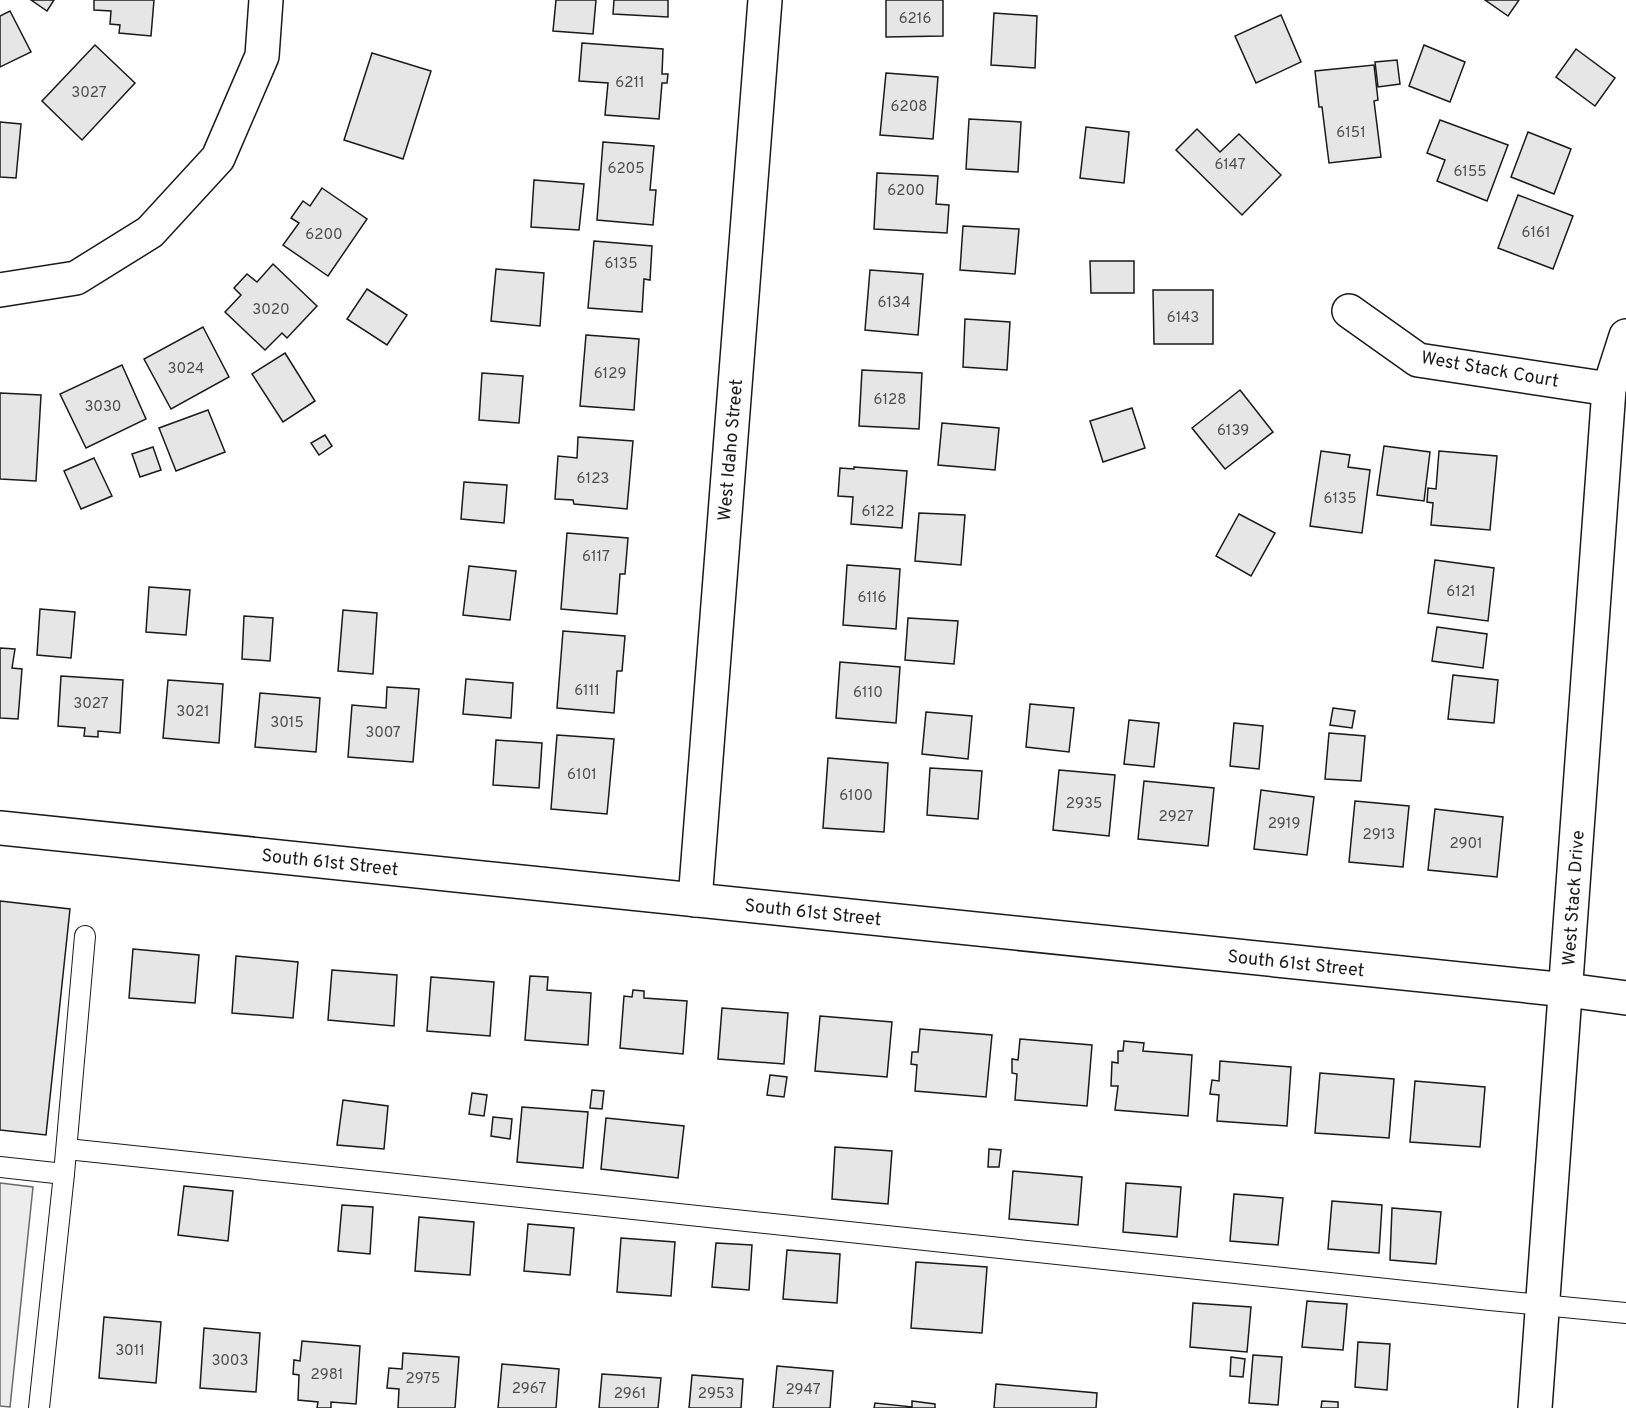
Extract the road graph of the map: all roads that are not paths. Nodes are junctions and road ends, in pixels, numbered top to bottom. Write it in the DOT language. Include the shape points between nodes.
graph roads {
  1 [pos="266,0"];
  2 [pos="765,0"];
  3 [pos="0,290"];
  4 [pos="1349,311"];
  5 [pos="1626,336"];
  6 [pos="1609,389"];
  7 [pos="0,828"];
  8 [pos="695,900"];
  9 [pos="85,936"];
  10 [pos="1567,990"];
  11 [pos="1626,998"];
  12 [pos="67,1149"];
  13 [pos="0,1167"];
  14 [pos="64,1174"];
  15 [pos="1543,1305"];
  16 [pos="1626,1313"];
  17 [pos="39,1408"];
  18 [pos="1535,1408"];
  1 -- 3 [label="street" via="262,56 218,158 150,231 76,278"];
  2 -- 8 [label="street, West Idaho Street"];
  4 -- 6 [label="street, West Stack Court" via="1418,360"];
  5 -- 6 [label="street, West Stack Drive"];
  6 -- 10 [label="street, West Stack Drive"];
  7 -- 8 [label="street, South 61st Street"];
  8 -- 10 [label="street, South 61st Street"];
  9 -- 12 [label="lane"];
  10 -- 11 [label="street, South 61st Street"];
  10 -- 15 [label="street, West Stack Drive"];
  12 -- 14 [label="lane"];
  12 -- 15 [label="lane"];
  13 -- 14 [label="lane"];
  14 -- 17 [label="lane"];
  15 -- 16 [label="lane"];
  15 -- 18 [label="street, West Stack Drive"];
}
